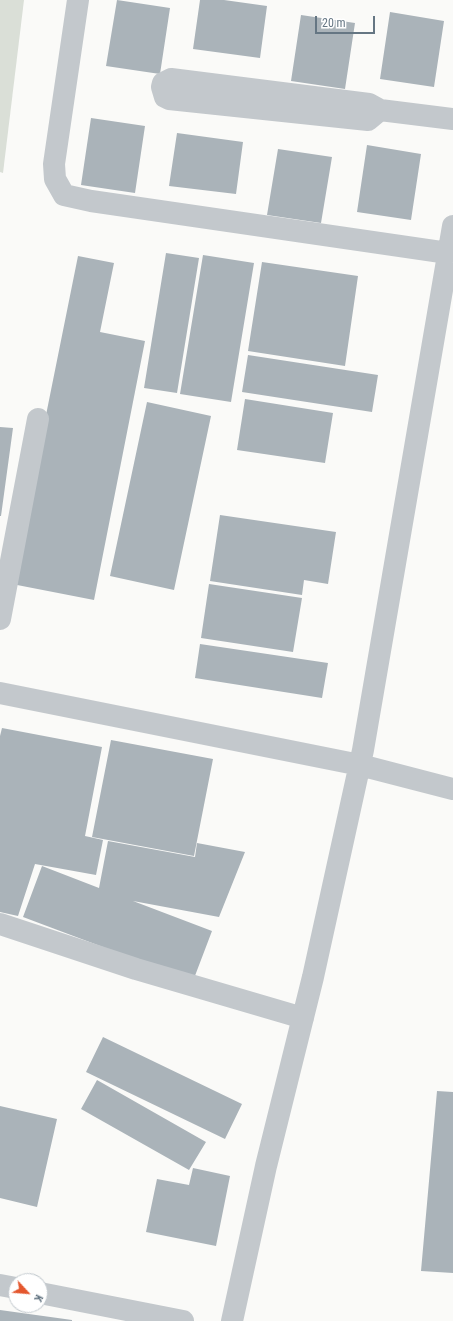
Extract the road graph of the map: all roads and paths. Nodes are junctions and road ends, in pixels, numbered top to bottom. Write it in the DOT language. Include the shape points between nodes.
graph roads {
  1 [pos="78,0"];
  2 [pos="380,110"];
  3 [pos="453,119"];
  4 [pos="453,226"];
  5 [pos="448,253"];
  6 [pos="38,419"];
  7 [pos="0,619"];
  8 [pos="0,693"];
  9 [pos="360,765"];
  10 [pos="453,788"];
  11 [pos="0,924"];
  12 [pos="304,1018"];
  13 [pos="48,1295"];
  14 [pos="183,1321"];
  15 [pos="232,1321"];
  1 -- 5 [label="street" via="54,164 55,179 64,195"];
  2 -- 2 [label="street" via="369,104 171,79 163,83 162,87 165,97 169,99 352,119 368,120"];
  2 -- 3 [label="street"];
  4 -- 5 [label="street"];
  5 -- 9 [label="street"];
  6 -- 7 [label="street"];
  8 -- 9 [label="street"];
  9 -- 10 [label="street"];
  9 -- 12 [label="street"];
  11 -- 12 [label="street" via="136,969"];
  12 -- 15 [label="street" via="266,1166"];
  13 -- 14 [label="street"];
}
